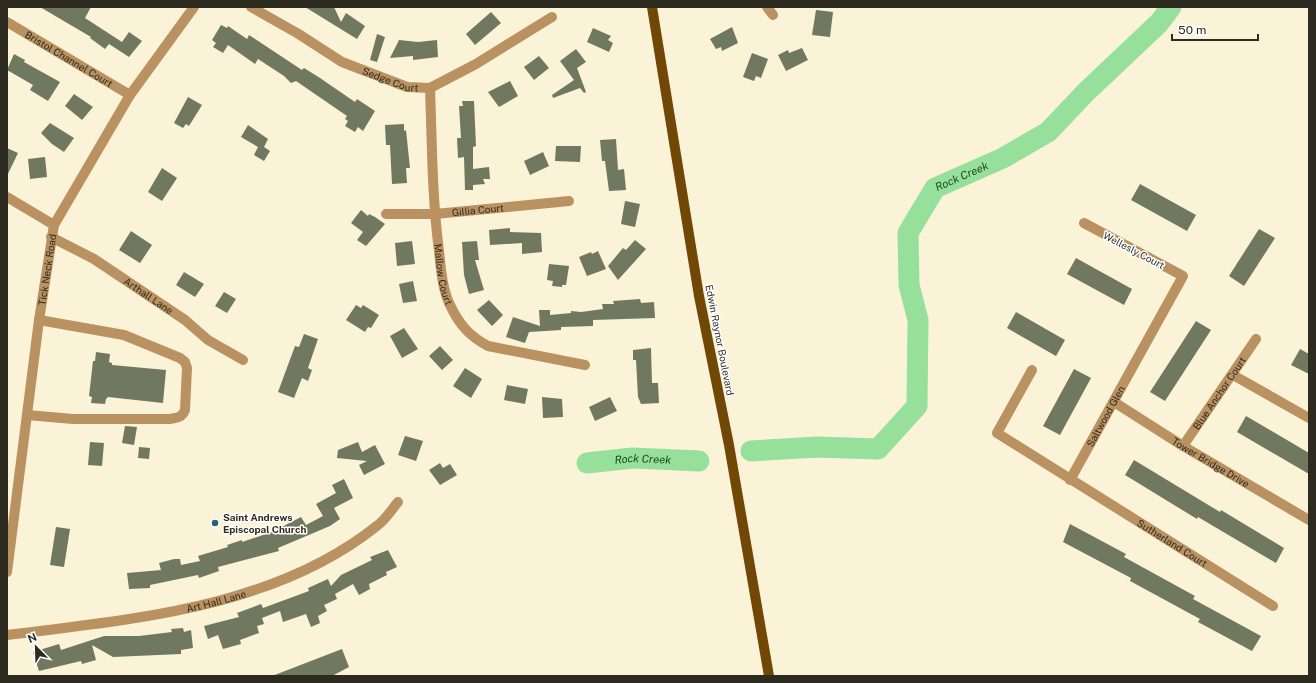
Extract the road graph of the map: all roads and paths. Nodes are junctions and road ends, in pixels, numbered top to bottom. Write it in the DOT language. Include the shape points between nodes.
graph roads {
  1 [pos="194,7"];
  2 [pos="251,7"];
  3 [pos="652,7"];
  4 [pos="767,7"];
  5 [pos="774,15"];
  6 [pos="552,17"];
  7 [pos="7,22"];
  8 [pos="430,88"];
  9 [pos="130,95"];
  10 [pos="7,197"];
  11 [pos="569,202"];
  12 [pos="386,214"];
  13 [pos="434,214"];
  14 [pos="1084,223"];
  15 [pos="54,225"];
  16 [pos="52,237"];
  17 [pos="1183,276"];
  18 [pos="39,320"];
  19 [pos="1256,340"];
  20 [pos="243,360"];
  21 [pos="585,365"];
  22 [pos="1032,370"];
  23 [pos="1234,375"];
  24 [pos="1114,402"];
  25 [pos="27,415"];
  26 [pos="1309,418"];
  27 [pos="1183,446"];
  28 [pos="1070,480"];
  29 [pos="398,502"];
  30 [pos="1309,520"];
  31 [pos="7,572"];
  32 [pos="1273,606"];
  33 [pos="7,635"];
  34 [pos="769,676"];
  1 -- 9 [label="street, Tick Neck Road"];
  2 -- 8 [label="street, Sedge Court" via="342,62 407,87"];
  3 -- 34 [label="main road, Edwin Raynor Boulevard" via="699,296 729,445"];
  4 -- 5 [label="street"];
  6 -- 8 [label="street, Sedge Court" via="476,64"];
  7 -- 9 [label="street, Bristol Channel Court"];
  8 -- 13 [label="street, Mallow Court"];
  9 -- 15 [label="street, Tick Neck Road"];
  10 -- 15 [label="street"];
  11 -- 13 [label="street, Gillia Court"];
  12 -- 13 [label="street, Gillia Court"];
  13 -- 21 [label="street, Mallow Court" via="447,298 461,325 474,339 488,346"];
  14 -- 17 [label="street, Wellesly Court"];
  15 -- 16 [label="street, Tick Neck Road"];
  16 -- 18 [label="street, Tick Neck Road"];
  16 -- 20 [label="street, Arthall Lane" via="94,259 185,320 208,340"];
  17 -- 24 [label="street, Saltwood Glen"];
  18 -- 25 [label="street, Tick Neck Road"];
  18 -- 25 [label="street" via="124,335 180,358 187,368 186,410 184,415 169,419 73,419"];
  19 -- 23 [label="street, Blue Anchor Court"];
  22 -- 28 [label="street" via="997,433"];
  23 -- 26 [label="street"];
  23 -- 27 [label="street, Blue Anchor Court"];
  24 -- 27 [label="street, Tower Bridge Drive"];
  24 -- 28 [label="street, Saltwood Glen"];
  25 -- 31 [label="street, Tick Neck Road"];
  27 -- 30 [label="street, Tower Bridge Drive"];
  28 -- 32 [label="street, Sutherland Court"];
  29 -- 33 [label="street, Art Hall Lane" via="379,524 331,558 259,590 145,618"];
}
